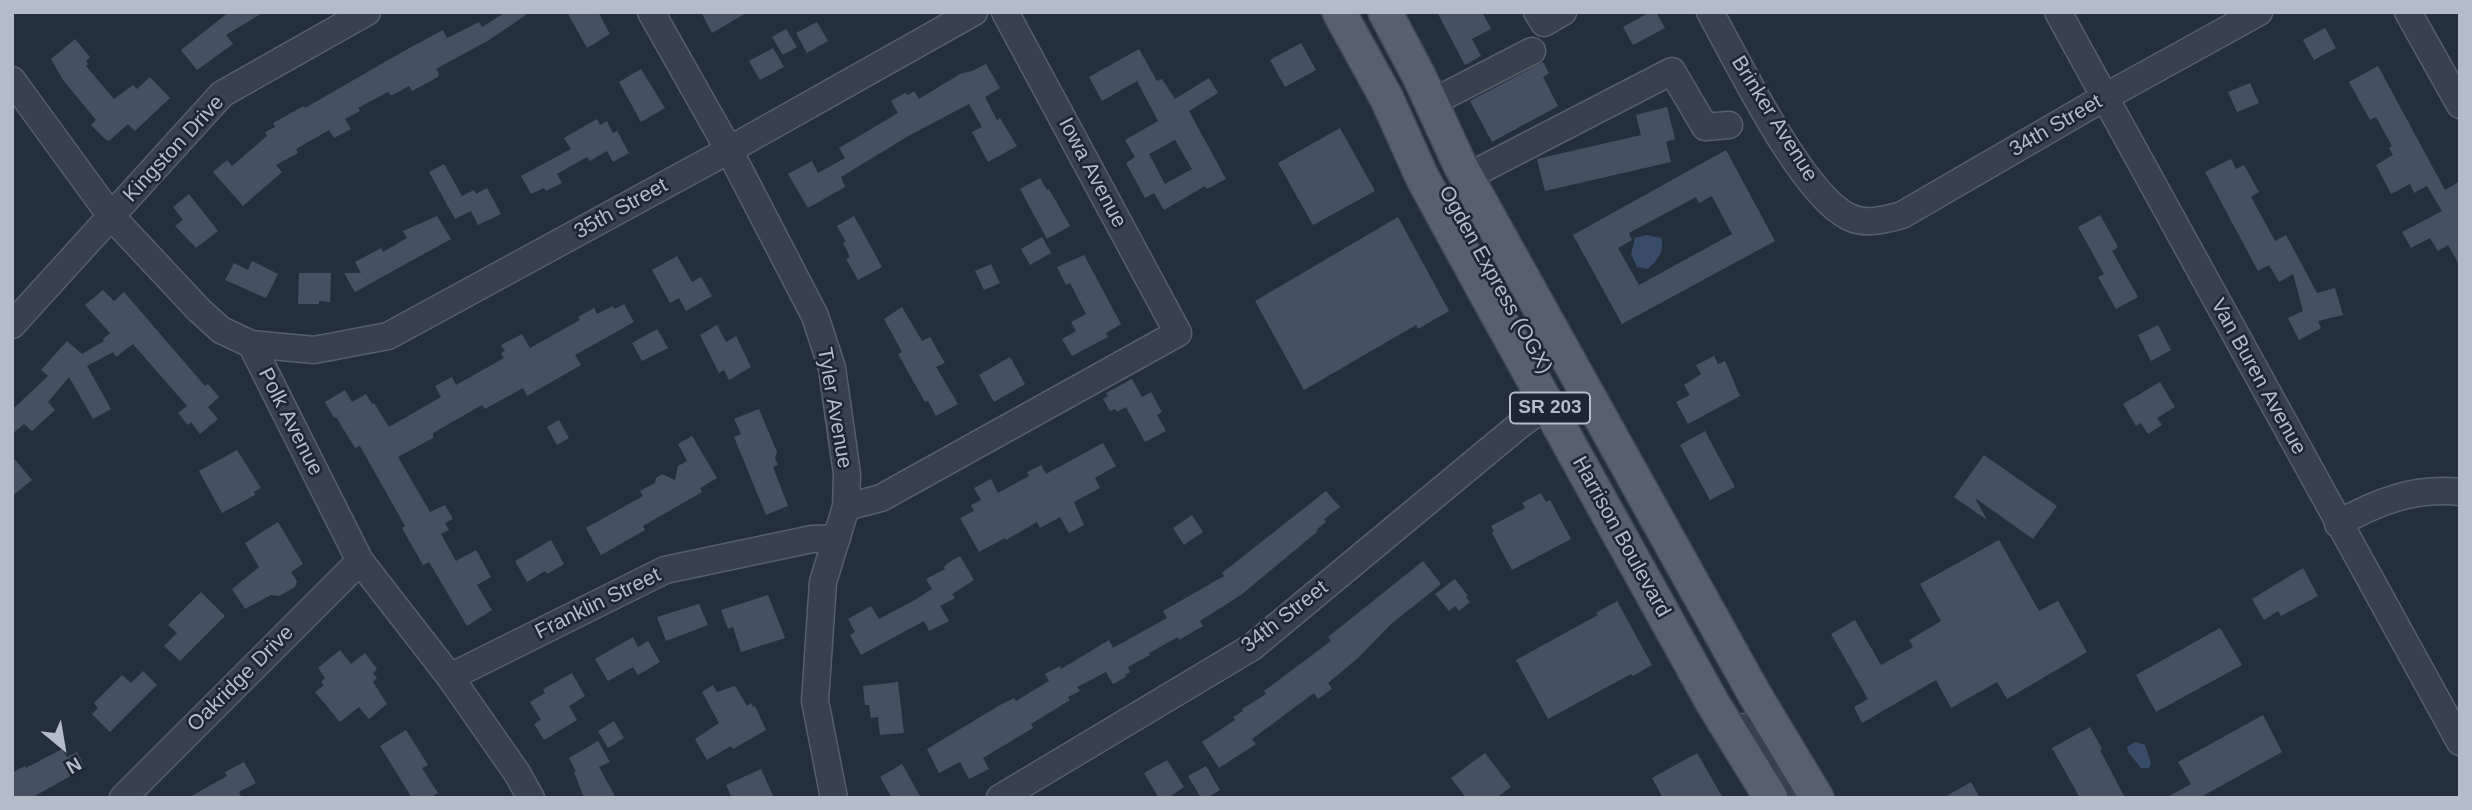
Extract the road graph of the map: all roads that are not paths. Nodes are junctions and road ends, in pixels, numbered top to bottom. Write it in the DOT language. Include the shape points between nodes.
graph roads {
  1 [pos="367,12"];
  2 [pos="651,12"];
  3 [pos="974,12"];
  4 [pos="1005,12"];
  5 [pos="1339,12"];
  6 [pos="1356,12"];
  7 [pos="1371,12"];
  8 [pos="1385,12"];
  9 [pos="1537,12"];
  10 [pos="1563,12"];
  11 [pos="1710,12"];
  12 [pos="2058,12"];
  13 [pos="2259,12"];
  14 [pos="2409,12"];
  15 [pos="1532,51"];
  16 [pos="12,80"];
  17 [pos="2105,97"];
  18 [pos="1431,103"];
  19 [pos="2460,105"];
  20 [pos="1729,125"];
  21 [pos="729,150"];
  22 [pos="1467,177"];
  23 [pos="111,216"];
  24 [pos="1848,216"];
  25 [pos="12,325"];
  26 [pos="251,344"];
  27 [pos="1548,404"];
  28 [pos="2460,492"];
  29 [pos="846,507"];
  30 [pos="2338,524"];
  31 [pos="836,538"];
  32 [pos="360,561"];
  33 [pos="450,677"];
  34 [pos="2460,742"];
  35 [pos="123,798"];
  36 [pos="531,798"];
  37 [pos="834,798"];
  38 [pos="1000,798"];
  39 [pos="1772,798"];
  40 [pos="1789,798"];
  41 [pos="1800,798"];
  42 [pos="1817,798"];
  1 -- 23 [label="street, Kingston Drive" via="222,94"];
  2 -- 21 [label="street, Tyler Avenue"];
  3 -- 21 [label="street, 35th Street"];
  4 -- 29 [label="street, Iowa Avenue" via="1178,333 881,498"];
  5 -- 27 [label="main road, Harrison Boulevard / SR 203" via="1422,177"];
  6 -- 40 [label="street, Ogden Express (OGX)" via="1454,207 1730,703"];
  7 -- 41 [label="street, Ogden Express (OGX)" via="1455,182 1738,699"];
  8 -- 18 [label="main road, Harrison Boulevard / SR 203"];
  9 -- 10 [label="street" via="1544,23"];
  11 -- 24 [label="street, Brinker Avenue" via="1805,175"];
  12 -- 17 [label="street, Van Buren Avenue"];
  13 -- 17 [label="street, 34th Street"];
  14 -- 19 [label="street"];
  15 -- 18 [label="street"];
  16 -- 23 [label="street, Polk Avenue"];
  17 -- 24 [label="street, 34th Street" via="1902,215 1863,221"];
  17 -- 30 [label="street, Van Buren Avenue"];
  18 -- 22 [label="main road, Harrison Boulevard / SR 203"];
  20 -- 22 [label="street" via="1705,127 1672,71"];
  21 -- 26 [label="street, 35th Street" via="388,336 314,350"];
  21 -- 29 [label="street, Tyler Avenue" via="815,316 832,368 847,474"];
  22 -- 42 [label="main road, Harrison Boulevard / SR 203"];
  23 -- 25 [label="street, Kingston Drive"];
  23 -- 26 [label="street, Polk Avenue" via="213,323"];
  26 -- 32 [label="street, Polk Avenue"];
  27 -- 38 [label="street, 34th Street" via="1252,647"];
  27 -- 39 [label="main road, Harrison Boulevard / SR 203" via="1717,710"];
  28 -- 30 [label="street" via="2419,492 2393,498"];
  29 -- 31 [label="street, Tyler Avenue"];
  30 -- 34 [label="street, Van Buren Avenue"];
  31 -- 33 [label="street, Franklin Street" via="665,570"];
  31 -- 37 [label="street, Tyler Avenue" via="823,582 815,701"];
  32 -- 33 [label="street, Polk Avenue"];
  32 -- 35 [label="street, Oakridge Drive"];
  33 -- 36 [label="street, Polk Avenue"];
}
